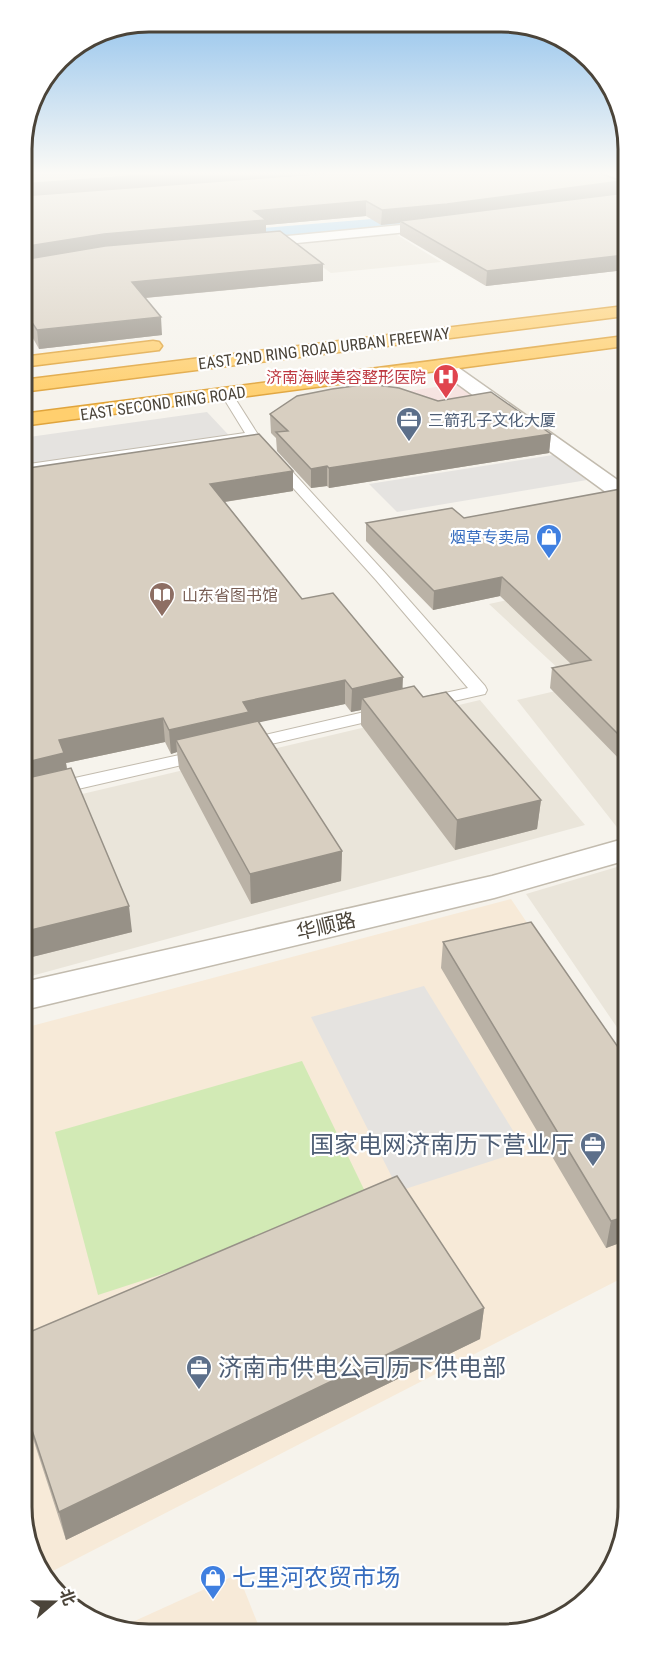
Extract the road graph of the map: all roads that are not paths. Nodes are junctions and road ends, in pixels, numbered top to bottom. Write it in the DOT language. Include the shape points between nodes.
graph roads {
  1 [pos="618,300"];
  2 [pos="618,306"];
  3 [pos="618,312"];
  4 [pos="618,324"];
  5 [pos="618,331"];
  6 [pos="618,337"];
  7 [pos="618,342"];
  8 [pos="173,344"];
  9 [pos="32,361"];
  10 [pos="443,365"];
  11 [pos="32,370"];
  12 [pos="32,375"];
  13 [pos="32,385"];
  14 [pos="227,394"];
  15 [pos="32,400"];
  16 [pos="32,408"];
  17 [pos="32,408"];
  18 [pos="32,419"];
  19 [pos="252,435"];
  20 [pos="32,468"];
  21 [pos="618,490"];
  22 [pos="35,793"];
  23 [pos="618,852"];
  24 [pos="32,994"];
  1 -- 11 [label="highway"];
  2 -- 12 [label="highway"];
  3 -- 13 [label="highway, EAST 2ND RING ROAD URBAN FREEWAY"];
  4 -- 15 [label="highway, EAST 2ND RING ROAD URBAN FREEWAY"];
  5 -- 16 [label="highway, EAST SECOND RING ROAD"];
  6 -- 17 [label="highway"];
  7 -- 10 [label="highway, EAST SECOND RING ROAD"];
  8 -- 9 [label="highway"];
  10 -- 14 [label="highway, EAST SECOND RING ROAD"];
  10 -- 21 [label="street"];
  14 -- 18 [label="highway, EAST SECOND RING ROAD"];
  14 -- 19 [label="lane"];
  19 -- 20 [label="lane"];
  19 -- 22 [label="lane" via="479,690"];
  23 -- 24 [label="street, 华顺路" via="494,886"];
}
